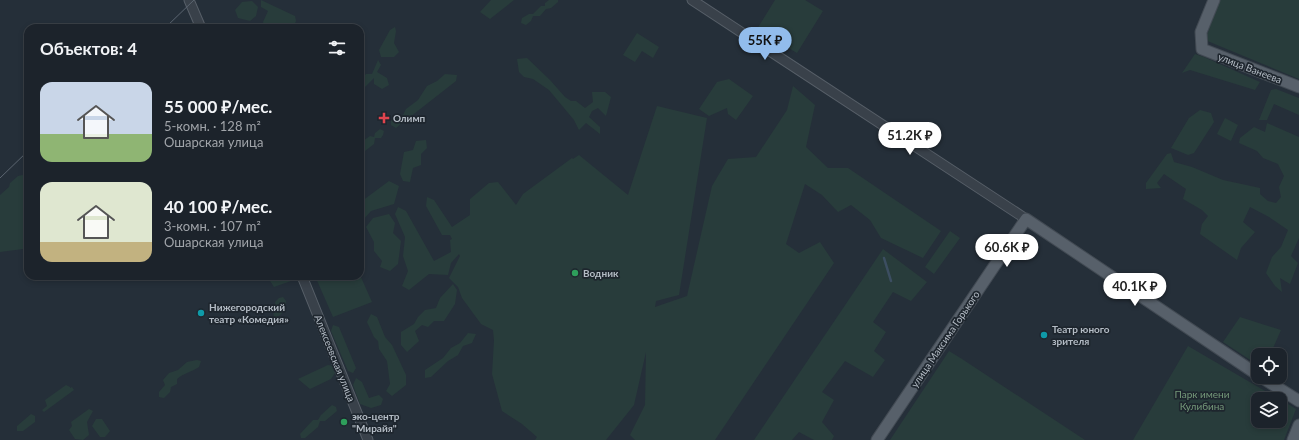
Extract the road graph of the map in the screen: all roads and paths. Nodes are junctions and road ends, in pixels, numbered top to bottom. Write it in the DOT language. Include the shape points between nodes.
graph roads {
  1 [pos="190,0"];
  2 [pos="692,0"];
  3 [pos="1214,0"];
  4 [pos="199,24"];
  5 [pos="1299,87"];
  6 [pos="1026,219"];
  7 [pos="304,280"];
  8 [pos="1251,370"];
  9 [pos="1272,384"];
  10 [pos="1299,402"];
  11 [pos="1299,425"];
  12 [pos="368,440"];
  13 [pos="877,440"];
  14 [pos="1294,440"];
  1 -- 4 [label="street"];
  2 -- 6 [label="street"];
  3 -- 5 [label="main road, улица Ванеева" via="1202,32 1202,49"];
  6 -- 8 [label="main road"];
  6 -- 13 [label="main road, улица Максима Горького"];
  7 -- 12 [label="street, Алексеевская улица"];
  9 -- 10 [label="main road"];
  11 -- 14 [label="main road"];
}
